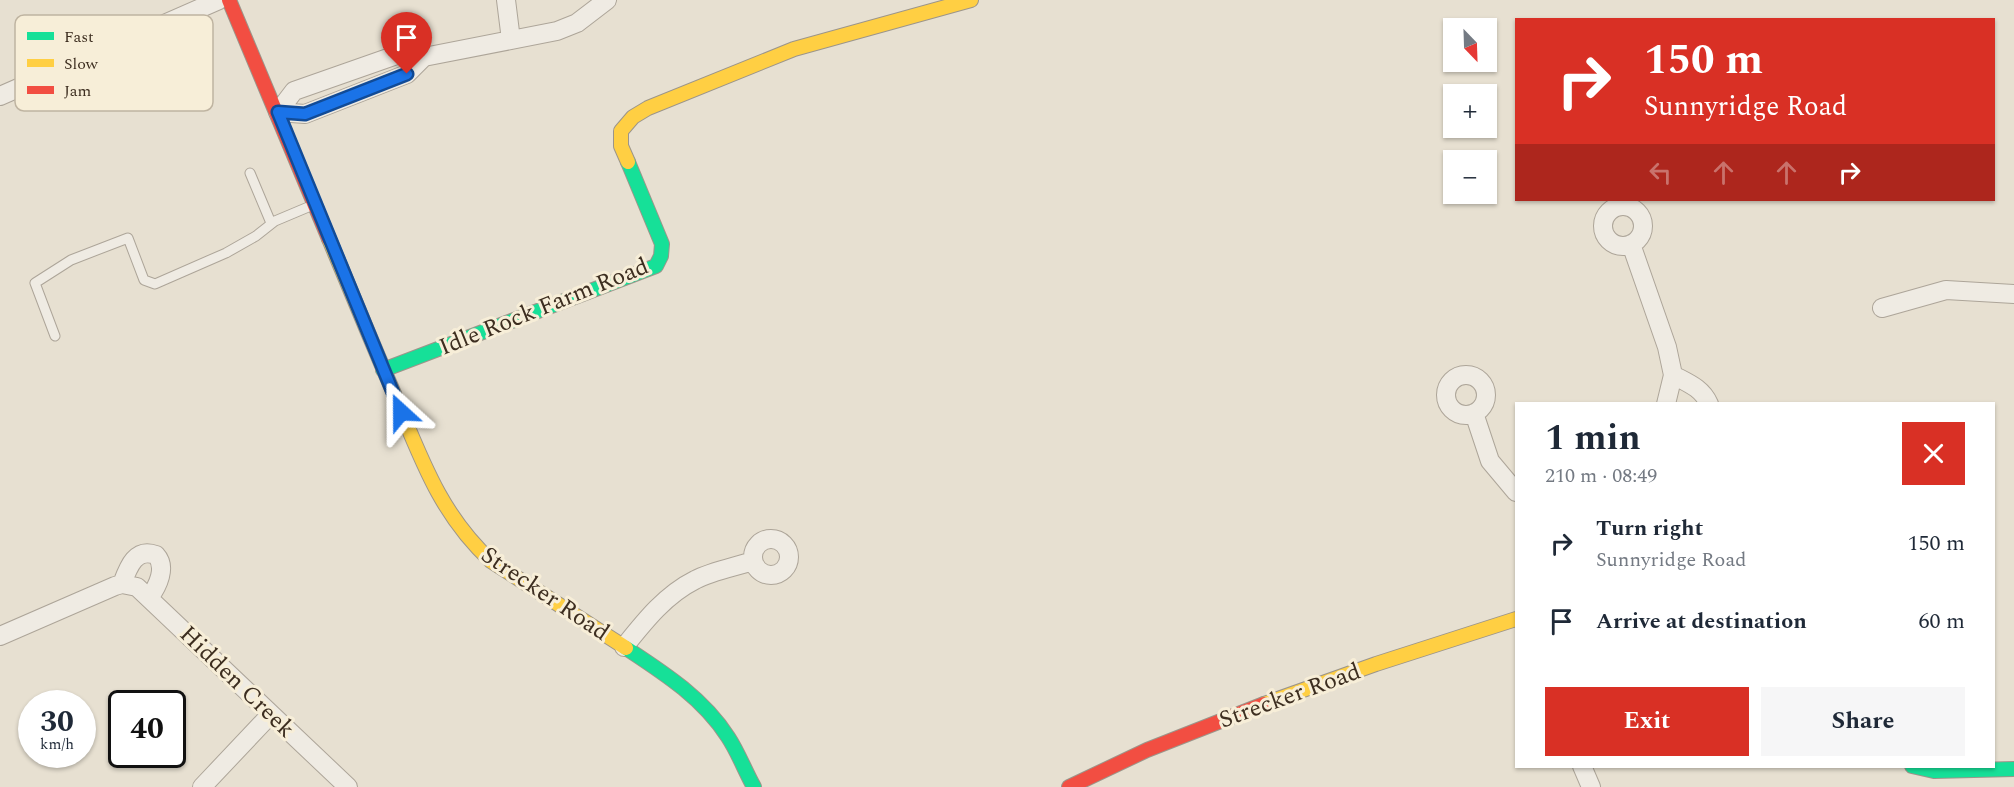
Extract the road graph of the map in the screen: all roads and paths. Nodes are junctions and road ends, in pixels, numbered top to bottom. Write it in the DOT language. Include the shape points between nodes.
graph roads {
  1 [pos="219,0"];
  2 [pos="229,0"];
  3 [pos="506,0"];
  4 [pos="607,0"];
  5 [pos="971,0"];
  6 [pos="185,15"];
  7 [pos="512,40"];
  8 [pos="424,57"];
  9 [pos="15,89"];
  10 [pos="0,96"];
  11 [pos="278,112"];
  12 [pos="250,173"];
  13 [pos="315,204"];
  14 [pos="271,223"];
  15 [pos="1631,244"];
  16 [pos="2014,294"];
  17 [pos="1882,308"];
  18 [pos="55,336"];
  19 [pos="383,370"];
  20 [pos="1673,375"];
  21 [pos="1666,402"];
  22 [pos="1708,402"];
  23 [pos="1474,413"];
  24 [pos="1515,488"];
  25 [pos="753,561"];
  26 [pos="122,584"];
  27 [pos="149,598"];
  28 [pos="1515,619"];
  29 [pos="0,636"];
  30 [pos="624,647"];
  31 [pos="271,714"];
  32 [pos="1583,768"];
  33 [pos="1921,768"];
  34 [pos="2014,770"];
  35 [pos="202,787"];
  36 [pos="348,787"];
  37 [pos="754,787"];
  38 [pos="1069,787"];
  39 [pos="1591,787"];
  1 -- 6 [label="street"];
  2 -- 11 [label="street, Strecker Road"];
  3 -- 7 [label="street"];
  4 -- 7 [label="street" via="577,23"];
  5 -- 19 [label="street, Idle Rock Farm Road" via="794,49 633,117 621,131 621,146 662,244 656,266"];
  7 -- 8 [label="street"];
  8 -- 11 [label="street" via="407,74 305,114"];
  8 -- 11 [label="street" via="408,51 294,91"];
  9 -- 10 [label="street"];
  11 -- 13 [label="street, Strecker Road"];
  12 -- 14 [label="lane"];
  13 -- 14 [label="lane"];
  13 -- 19 [label="street, Strecker Road"];
  14 -- 18 [label="lane" via="226,253 155,284 144,280 128,238 71,260 35,283"];
  15 -- 20 [label="street"];
  16 -- 17 [label="street" via="1946,291"];
  19 -- 30 [label="street, Strecker Road" via="439,498 471,545"];
  20 -- 21 [label="street"];
  20 -- 22 [label="street" via="1705,394"];
  23 -- 24 [label="street" via="1490,461"];
  25 -- 30 [label="street" via="697,579 677,590 658,606"];
  26 -- 27 [label="street, Hidden Creek" via="137,587"];
  26 -- 27 [label="street" via="138,555 156,555 161,561 161,573"];
  26 -- 29 [label="street"];
  27 -- 31 [label="street, Hidden Creek"];
  28 -- 38 [label="street, Strecker Road" via="1239,713"];
  30 -- 37 [label="street, Strecker Road" via="702,704 728,737"];
  31 -- 35 [label="street"];
  31 -- 36 [label="street, Hidden Creek"];
  32 -- 39 [label="street"];
  33 -- 34 [label="street"];
}
